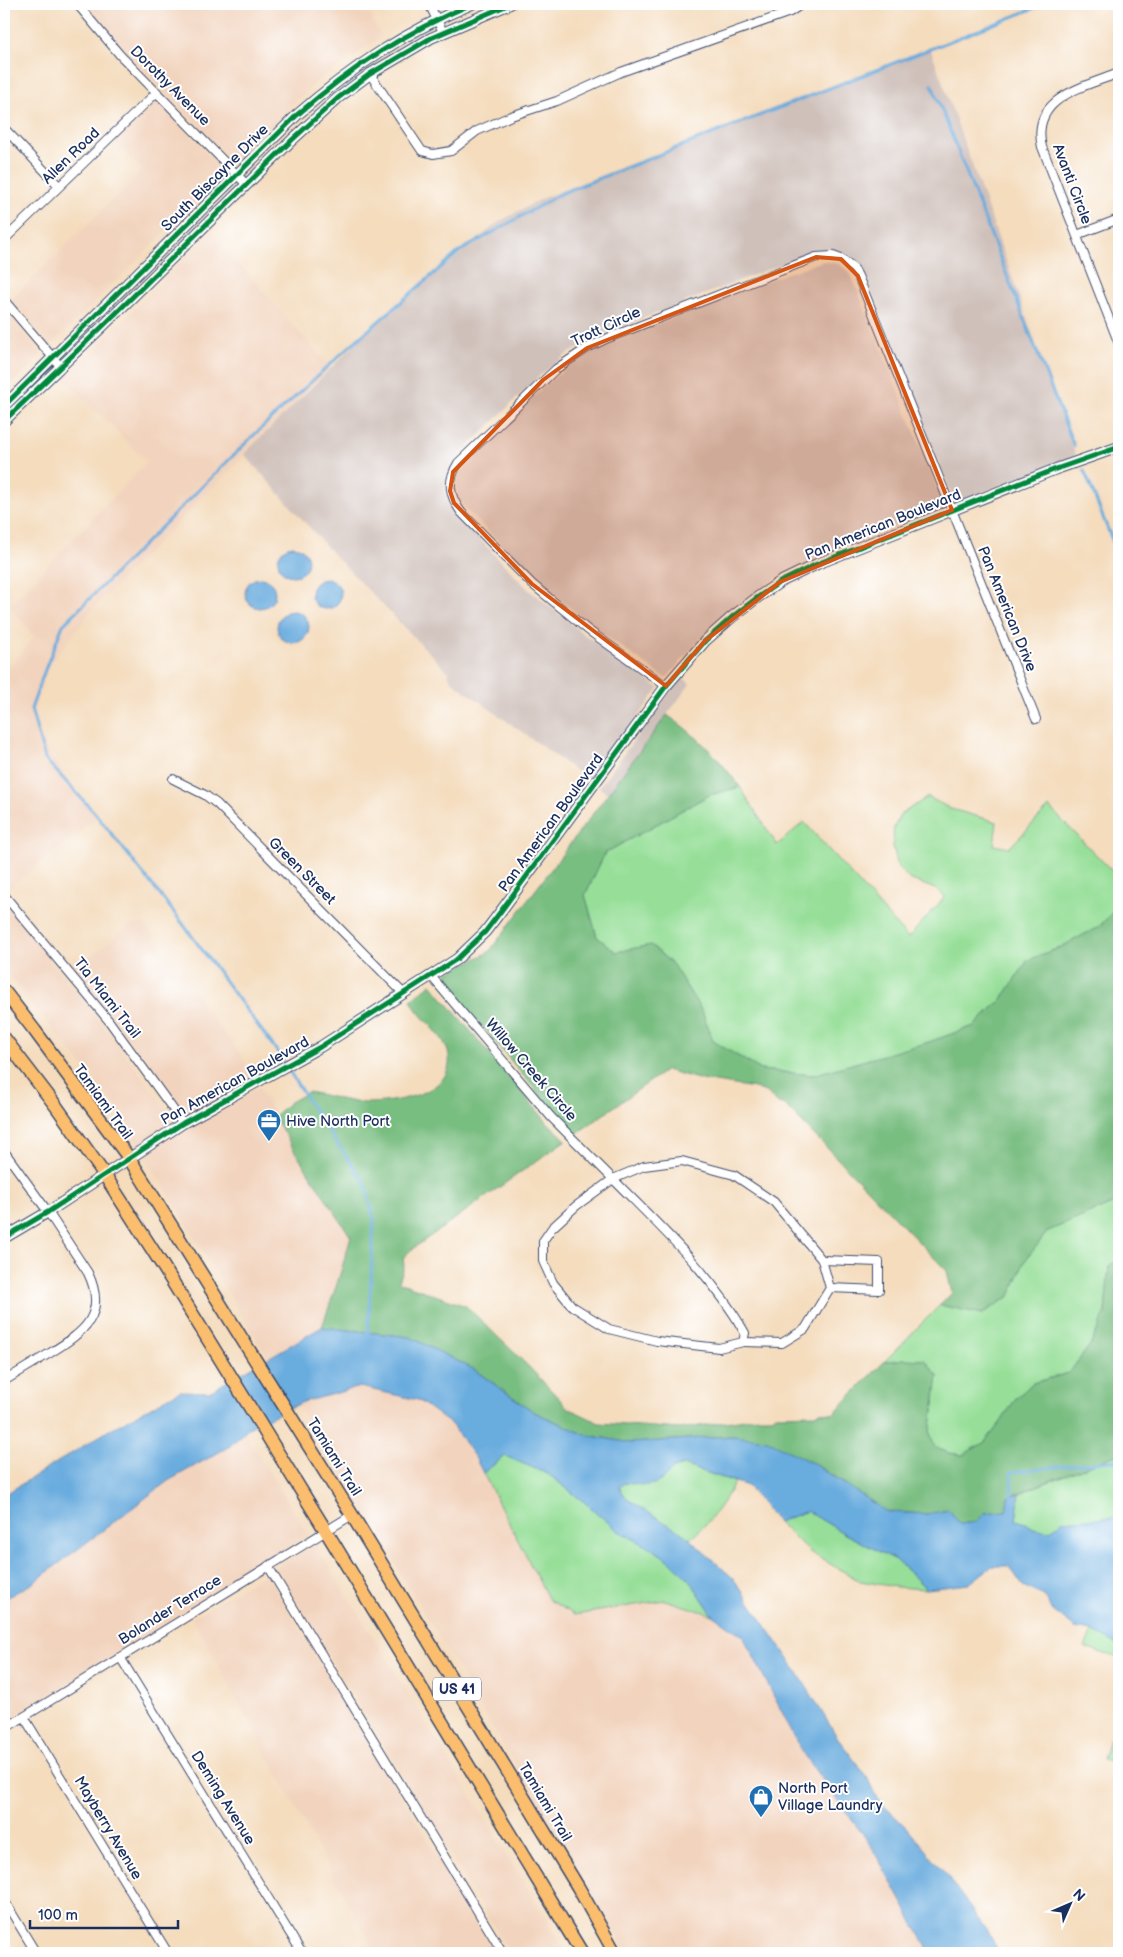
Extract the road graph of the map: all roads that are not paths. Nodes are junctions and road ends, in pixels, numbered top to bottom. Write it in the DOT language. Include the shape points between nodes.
graph roads {
  1 [pos="77,4"];
  2 [pos="429,4"];
  3 [pos="472,4"];
  4 [pos="510,4"];
  5 [pos="802,4"];
  6 [pos="436,19"];
  7 [pos="443,32"];
  8 [pos="1119,73"];
  9 [pos="370,74"];
  10 [pos="156,92"];
  11 [pos="4,128"];
  12 [pos="237,174"];
  13 [pos="247,185"];
  14 [pos="59,186"];
  15 [pos="1119,218"];
  16 [pos="1077,235"];
  17 [pos="4,240"];
  18 [pos="4,300"];
  19 [pos="1119,344"];
  20 [pos="52,356"];
  21 [pos="60,366"];
  22 [pos="4,406"];
  23 [pos="4,421"];
  24 [pos="1119,448"];
  25 [pos="952,510"];
  26 [pos="666,686"];
  27 [pos="1036,719"];
  28 [pos="173,779"];
  29 [pos="4,895"];
  30 [pos="431,976"];
  31 [pos="4,991"];
  32 [pos="404,994"];
  33 [pos="4,1038"];
  34 [pos="183,1123"];
  35 [pos="4,1151"];
  36 [pos="129,1158"];
  37 [pos="104,1174"];
  38 [pos="613,1179"];
  39 [pos="48,1212"];
  40 [pos="4,1238"];
  41 [pos="822,1260"];
  42 [pos="830,1288"];
  43 [pos="743,1342"];
  44 [pos="4,1381"];
  45 [pos="352,1515"];
  46 [pos="326,1531"];
  47 [pos="268,1566"];
  48 [pos="120,1657"];
  49 [pos="24,1717"];
  50 [pos="4,1729"];
  51 [pos="4,1900"];
  52 [pos="36,1953"];
  53 [pos="168,1953"];
  54 [pos="302,1953"];
  55 [pos="504,1953"];
  56 [pos="582,1953"];
  57 [pos="615,1953"];
  1 -- 10 [label="street, Dorothy Avenue" via="120,56"];
  2 -- 6 [label="street"];
  3 -- 6 [label="street, South Biscayne Drive"];
  4 -- 7 [label="street, South Biscayne Drive"];
  5 -- 9 [label="street" via="790,12 621,72 557,101 511,116 476,131 451,151 433,154 422,150"];
  6 -- 7 [label="street"];
  6 -- 12 [label="street, South Biscayne Drive" via="383,48 342,78 297,115"];
  7 -- 9 [label="street, South Biscayne Drive"];
  8 -- 16 [label="street, Avanti Circle" via="1059,98 1050,105 1041,122 1042,147"];
  9 -- 13 [label="street, South Biscayne Drive" via="323,111"];
  10 -- 12 [label="street, Dorothy Avenue"];
  10 -- 14 [label="street, Allen Road"];
  11 -- 14 [label="street"];
  12 -- 13 [label="street, Dorothy Avenue"];
  12 -- 20 [label="street, South Biscayne Drive"];
  13 -- 21 [label="street, South Biscayne Drive"];
  14 -- 17 [label="street, Allen Road"];
  15 -- 16 [label="street"];
  16 -- 19 [label="street, Avanti Circle"];
  18 -- 20 [label="street"];
  20 -- 21 [label="street"];
  20 -- 22 [label="street, South Biscayne Drive"];
  21 -- 23 [label="street, South Biscayne Drive"];
  24 -- 25 [label="street, Pan American Boulevard"];
  25 -- 26 [label="street, Pan American Boulevard" via="780,582 725,623"];
  25 -- 26 [label="street, Trott Circle" via="858,276 842,259 823,256 780,270 608,338 569,359 458,463 450,480 452,498 461,512 532,584 588,630"];
  25 -- 27 [label="street, Pan American Drive"];
  26 -- 30 [label="street, Pan American Boulevard" via="485,932 458,959"];
  28 -- 32 [label="street, Green Street" via="217,804"];
  29 -- 34 [label="street, Tia Miami Trail" via="109,1021"];
  30 -- 32 [label="street, Pan American Boulevard"];
  30 -- 38 [label="street, Willow Creek Circle" via="551,1117"];
  31 -- 36 [label="main road, Tamiami Trail / US 41"];
  32 -- 34 [label="street, Pan American Boulevard" via="272,1075"];
  33 -- 37 [label="main road, US 41"];
  34 -- 36 [label="street, Pan American Boulevard"];
  35 -- 39 [label="street"];
  36 -- 37 [label="street, Pan American Boulevard"];
  36 -- 45 [label="main road, Tamiami Trail / US 41"];
  37 -- 39 [label="street, Pan American Boulevard"];
  37 -- 46 [label="main road, US 41"];
  38 -- 41 [label="street" via="644,1166 682,1162 734,1175 774,1202"];
  38 -- 43 [label="street, Willow Creek Circle" via="695,1264 734,1312 745,1333"];
  38 -- 43 [label="street" via="576,1206 543,1241 543,1261 553,1283 572,1306 609,1329 719,1348"];
  39 -- 40 [label="street, Pan American Boulevard"];
  39 -- 44 [label="street" via="88,1273 94,1290 95,1309 89,1324 76,1336"];
  41 -- 42 [label="street"];
  41 -- 42 [label="street" via="879,1262 879,1290"];
  42 -- 43 [label="street" via="805,1329 782,1342"];
  45 -- 46 [label="street, Bolander Terrace"];
  45 -- 57 [label="main road, Tamiami Trail / US 41"];
  46 -- 47 [label="street, Bolander Terrace"];
  46 -- 56 [label="main road, US 41"];
  47 -- 48 [label="street, Bolander Terrace"];
  47 -- 55 [label="street"];
  48 -- 49 [label="street, Bolander Terrace"];
  48 -- 54 [label="street, Deming Avenue"];
  49 -- 50 [label="street, Bolander Terrace"];
  49 -- 53 [label="street, Mayberry Avenue"];
  51 -- 52 [label="street"];
}
